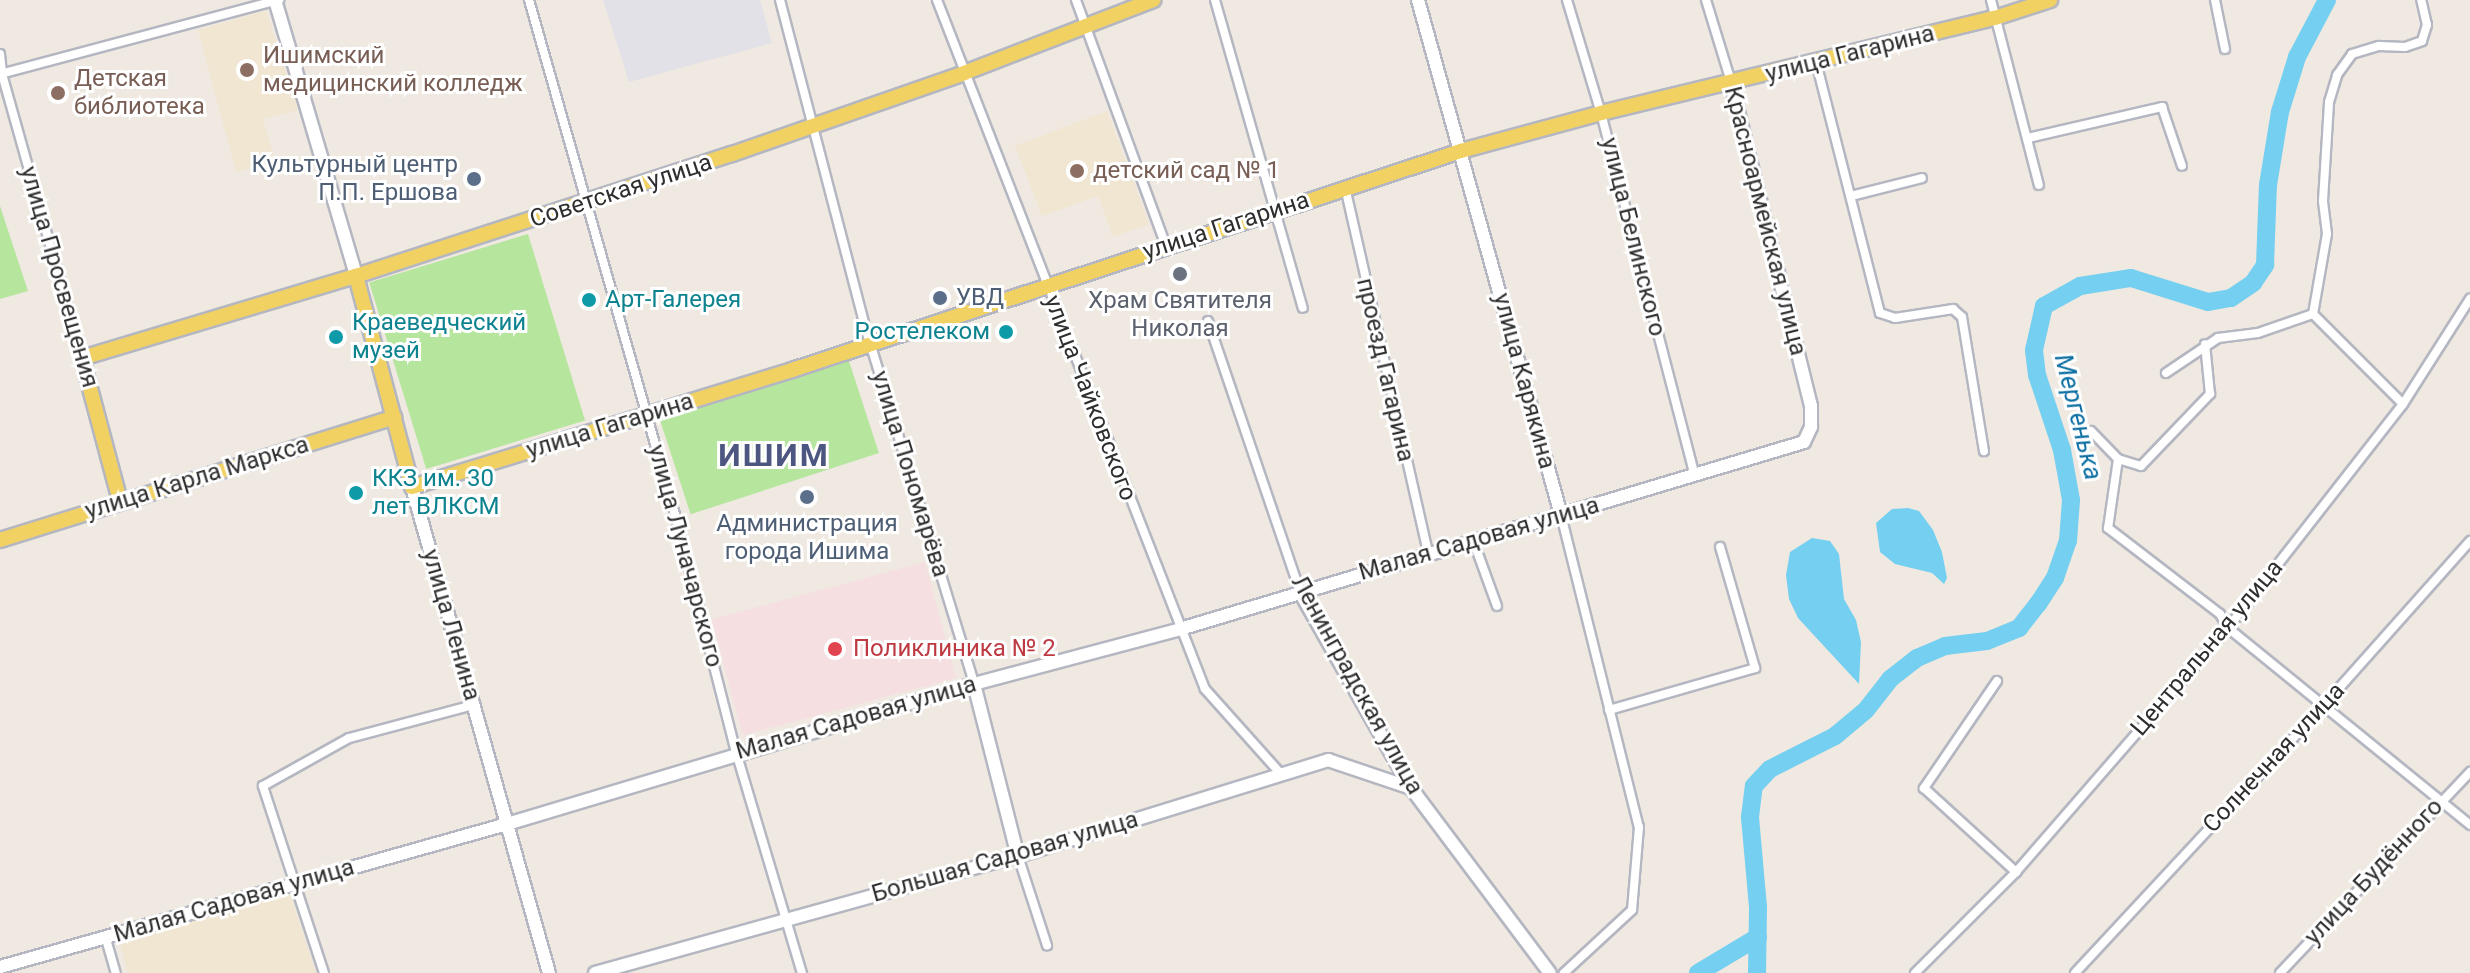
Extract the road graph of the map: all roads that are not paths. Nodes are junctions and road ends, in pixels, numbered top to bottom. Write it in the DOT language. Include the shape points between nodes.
graph roads {
  1 [pos="529,0"];
  2 [pos="780,0"];
  3 [pos="937,0"];
  4 [pos="1076,0"];
  5 [pos="1153,0"];
  6 [pos="1215,0"];
  7 [pos="1418,0"];
  8 [pos="1567,0"];
  9 [pos="1706,0"];
  10 [pos="1991,0"];
  11 [pos="2050,0"];
  12 [pos="2215,0"];
  13 [pos="2421,0"];
  14 [pos="277,1"];
  15 [pos="1995,18"];
  16 [pos="1087,27"];
  17 [pos="2225,49"];
  18 [pos="0,54"];
  19 [pos="1816,62"];
  20 [pos="964,73"];
  21 [pos="1,74"];
  22 [pos="1731,83"];
  23 [pos="1601,113"];
  24 [pos="814,127"];
  25 [pos="2028,138"];
  26 [pos="1461,151"];
  27 [pos="2182,166"];
  28 [pos="1922,178"];
  29 [pos="2039,185"];
  30 [pos="1345,186"];
  31 [pos="1851,196"];
  32 [pos="586,203"];
  33 [pos="1273,211"];
  34 [pos="1166,246"];
  35 [pos="356,276"];
  36 [pos="1046,287"];
  37 [pos="2470,299"];
  38 [pos="1303,308"];
  39 [pos="2313,314"];
  40 [pos="1208,321"];
  41 [pos="2205,344"];
  42 [pos="870,345"];
  43 [pos="82,358"];
  44 [pos="2166,373"];
  45 [pos="2403,404"];
  46 [pos="647,415"];
  47 [pos="394,417"];
  48 [pos="2091,431"];
  49 [pos="1804,442"];
  50 [pos="1984,451"];
  51 [pos="2118,459"];
  52 [pos="1695,476"];
  53 [pos="412,487"];
  54 [pos="120,501"];
  55 [pos="1561,515"];
  56 [pos="0,540"];
  57 [pos="1473,540"];
  58 [pos="2470,541"];
  59 [pos="1720,547"];
  60 [pos="1428,553"];
  61 [pos="1300,592"];
  62 [pos="1497,606"];
  63 [pos="2228,628"];
  64 [pos="1180,629"];
  65 [pos="1997,681"];
  66 [pos="974,684"];
  67 [pos="473,705"];
  68 [pos="2324,705"];
  69 [pos="1609,710"];
  70 [pos="736,752"];
  71 [pos="2470,772"];
  72 [pos="1281,774"];
  73 [pos="1411,788"];
  74 [pos="2440,801"];
  75 [pos="507,824"];
  76 [pos="2470,825"];
  77 [pos="1018,856"];
  78 [pos="2016,872"];
  79 [pos="294,883"];
  80 [pos="784,919"];
  81 [pos="106,939"];
  82 [pos="1047,945"];
  83 [pos="0,967"];
  84 [pos="116,973"];
  85 [pos="324,973"];
  86 [pos="549,973"];
  87 [pos="595,973"];
  88 [pos="802,973"];
  89 [pos="1550,973"];
  90 [pos="1564,973"];
  91 [pos="1915,973"];
  92 [pos="2075,973"];
  93 [pos="2280,973"];
  1 -- 32 [label="street, улица Луначарского"];
  2 -- 24 [label="street, улица Пономарёва"];
  3 -- 20 [label="street, улица Чайковского"];
  4 -- 16 [label="street"];
  5 -- 16 [label="main road, Советская улица"];
  6 -- 33 [label="street"];
  7 -- 26 [label="street, улица Карякина"];
  8 -- 23 [label="street, улица Белинского"];
  9 -- 22 [label="street, Красноармейская улица"];
  10 -- 15 [label="street"];
  11 -- 15 [label="main road, улица Гагарина"];
  12 -- 17 [label="street"];
  13 -- 39 [label="street" via="2427,25 2422,41 2352,54 2337,75 2329,102 2323,201 2327,234"];
  14 -- 21 [label="street"];
  14 -- 35 [label="street, улица Ленина"];
  15 -- 19 [label="main road, улица Гагарина"];
  15 -- 25 [label="street"];
  16 -- 20 [label="main road, Советская улица"];
  16 -- 34 [label="street"];
  18 -- 21 [label="street, улица Просвещения"];
  19 -- 22 [label="main road, улица Гагарина"];
  19 -- 31 [label="street"];
  20 -- 24 [label="main road, Советская улица"];
  20 -- 36 [label="street, улица Чайковского"];
  21 -- 43 [label="street, улица Просвещения"];
  22 -- 23 [label="main road, улица Гагарина"];
  22 -- 49 [label="street, Красноармейская улица" via="1811,406 1811,427"];
  23 -- 26 [label="main road, улица Гагарина"];
  23 -- 52 [label="street, улица Белинского"];
  24 -- 32 [label="main road, Советская улица"];
  24 -- 42 [label="street, улица Пономарёва"];
  25 -- 27 [label="street" via="2162,107"];
  25 -- 29 [label="street"];
  26 -- 30 [label="main road, улица Гагарина"];
  26 -- 55 [label="street, улица Карякина"];
  28 -- 31 [label="street"];
  30 -- 33 [label="main road, улица Гагарина"];
  30 -- 60 [label="street, проезд Гагарина"];
  31 -- 50 [label="street" via="1880,313 1895,318 1953,309 1962,317"];
  32 -- 35 [label="main road, Советская улица"];
  32 -- 46 [label="street, улица Луначарского"];
  33 -- 34 [label="main road, улица Гагарина"];
  33 -- 38 [label="street"];
  34 -- 36 [label="main road, улица Гагарина"];
  35 -- 43 [label="main road, Советская улица"];
  35 -- 47 [label="main road, улица Ленина"];
  36 -- 42 [label="main road, улица Гагарина"];
  36 -- 64 [label="street, улица Чайковского"];
  37 -- 45 [label="street, Центральная улица"];
  39 -- 41 [label="street"];
  39 -- 45 [label="street"];
  40 -- 61 [label="street, Ленинградская улица"];
  41 -- 44 [label="street"];
  41 -- 51 [label="street" via="2210,394 2141,466"];
  42 -- 46 [label="main road, улица Гагарина"];
  42 -- 66 [label="street, улица Пономарёва"];
  43 -- 54 [label="main road, улица Просвещения"];
  45 -- 63 [label="street, Центральная улица"];
  46 -- 53 [label="main road, улица Гагарина"];
  46 -- 70 [label="street, улица Луначарского"];
  47 -- 53 [label="main road, улица Ленина"];
  47 -- 54 [label="main road, улица Карла Маркса"];
  48 -- 51 [label="street"];
  49 -- 52 [label="street, Малая Садовая улица"];
  51 -- 63 [label="street" via="2108,528 2220,614"];
  52 -- 55 [label="street, Малая Садовая улица"];
  53 -- 67 [label="street, улица Ленина"];
  54 -- 56 [label="main road, улица Карла Маркса"];
  55 -- 57 [label="street, Малая Садовая улица"];
  55 -- 69 [label="street, улица Карякина"];
  57 -- 60 [label="street, Малая Садовая улица"];
  57 -- 62 [label="street"];
  58 -- 68 [label="street, Солнечная улица"];
  59 -- 69 [label="street" via="1755,668"];
  60 -- 61 [label="street, Малая Садовая улица"];
  61 -- 64 [label="street, Малая Садовая улица"];
  61 -- 73 [label="street, Ленинградская улица"];
  63 -- 68 [label="street"];
  63 -- 78 [label="street, Центральная улица"];
  64 -- 66 [label="street, Малая Садовая улица"];
  64 -- 72 [label="street, улица Чайковского" via="1205,689"];
  65 -- 78 [label="street" via="1924,788"];
  66 -- 70 [label="street, Малая Садовая улица"];
  66 -- 77 [label="street, улица Пономарёва"];
  67 -- 75 [label="street, улица Ленина"];
  67 -- 79 [label="street" via="349,738 263,786"];
  68 -- 74 [label="street"];
  68 -- 92 [label="street, Солнечная улица"];
  69 -- 90 [label="street, улица Карякина" via="1639,827 1632,910"];
  70 -- 75 [label="street, Малая Садовая улица"];
  70 -- 80 [label="street, улица Луначарского"];
  71 -- 74 [label="street, улица Будённого"];
  72 -- 73 [label="street, Большая Садовая улица" via="1328,760"];
  72 -- 77 [label="street, Большая Садовая улица"];
  73 -- 89 [label="street, Ленинградская улица"];
  74 -- 76 [label="street"];
  74 -- 93 [label="street, улица Будённого"];
  75 -- 79 [label="street, Малая Садовая улица"];
  75 -- 86 [label="street, улица Ленина"];
  77 -- 80 [label="street, Большая Садовая улица"];
  77 -- 82 [label="street, улица Пономарёва"];
  78 -- 91 [label="street, Центральная улица"];
  79 -- 81 [label="street, Малая Садовая улица"];
  79 -- 85 [label="street"];
  80 -- 87 [label="street, Большая Садовая улица"];
  80 -- 88 [label="street, улица Луначарского"];
  81 -- 83 [label="street, Малая Садовая улица"];
  81 -- 84 [label="street"];
}
